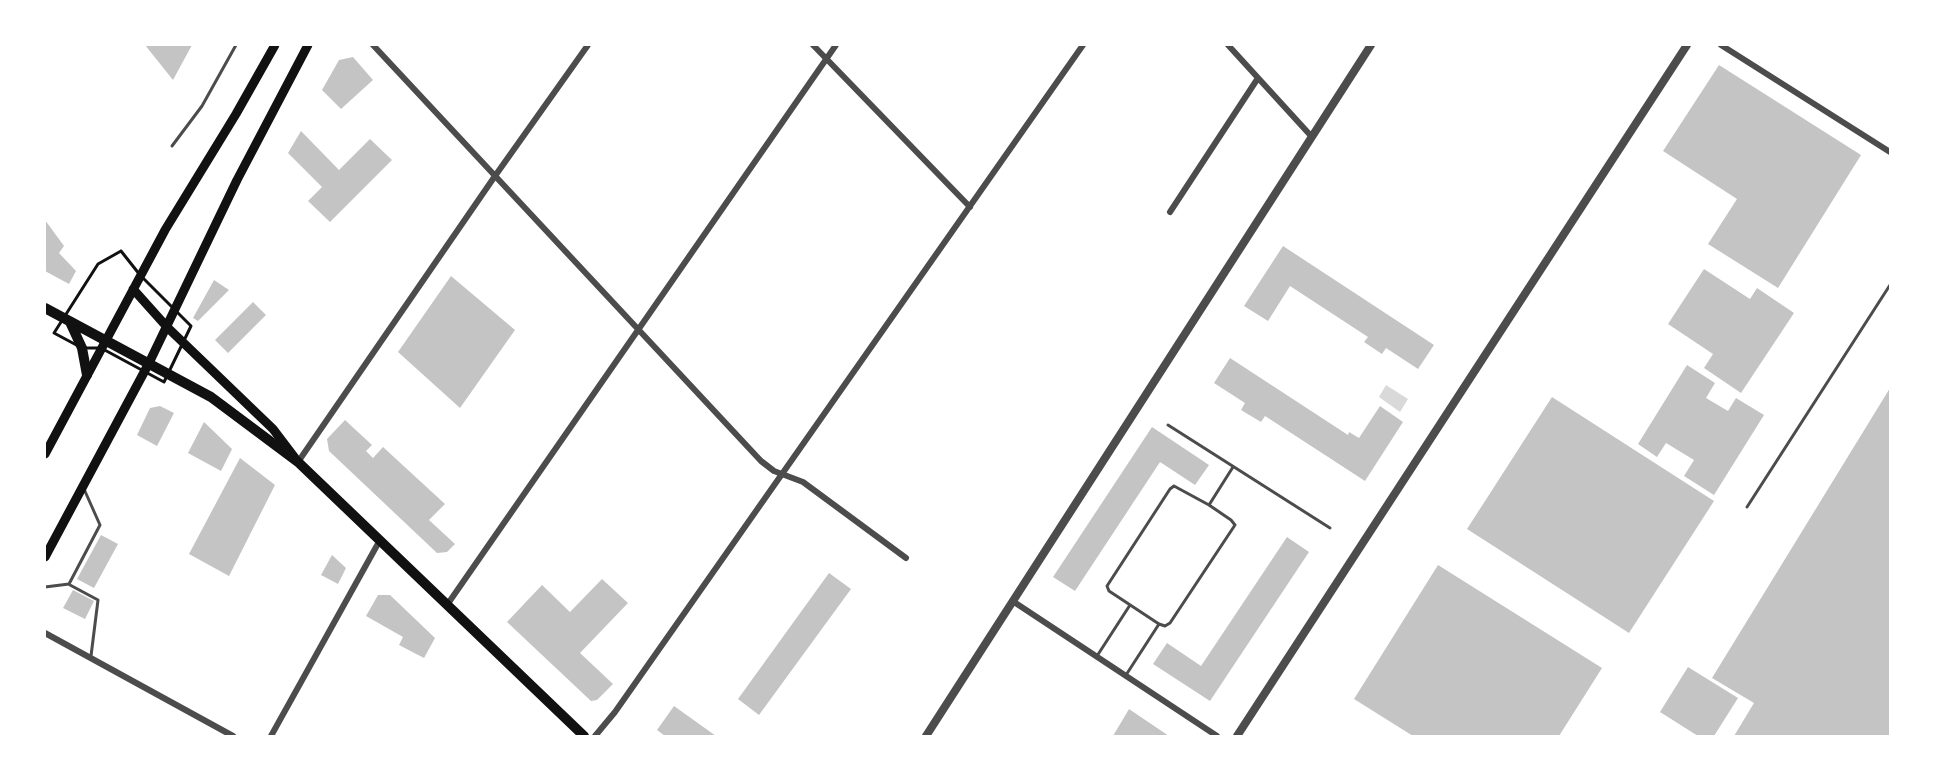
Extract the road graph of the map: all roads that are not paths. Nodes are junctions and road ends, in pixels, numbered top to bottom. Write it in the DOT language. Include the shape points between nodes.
graph roads {
  1 [pos="236,45"];
  2 [pos="275,45"];
  3 [pos="308,45"];
  4 [pos="373,45"];
  5 [pos="588,45"];
  6 [pos="813,45"];
  7 [pos="836,45"];
  8 [pos="1083,45"];
  9 [pos="1228,45"];
  10 [pos="1371,45"];
  11 [pos="1686,45"];
  12 [pos="1721,45"];
  13 [pos="826,59"];
  14 [pos="1258,78"];
  15 [pos="1312,136"];
  16 [pos="172,146"];
  17 [pos="1890,152"];
  18 [pos="495,176"];
  19 [pos="970,207"];
  20 [pos="1170,212"];
  21 [pos="1890,285"];
  22 [pos="133,288"];
  23 [pos="45,308"];
  24 [pos="70,321"];
  25 [pos="166,327"];
  26 [pos="638,330"];
  27 [pos="105,341"];
  28 [pos="149,363"];
  29 [pos="87,375"];
  30 [pos="1168,425"];
  31 [pos="45,454"];
  32 [pos="298,462"];
  33 [pos="1233,467"];
  34 [pos="782,474"];
  35 [pos="83,486"];
  36 [pos="1209,505"];
  37 [pos="1747,507"];
  38 [pos="1330,528"];
  39 [pos="380,540"];
  40 [pos="45,556"];
  41 [pos="906,558"];
  42 [pos="69,584"];
  43 [pos="45,587"];
  44 [pos="1014,602"];
  45 [pos="447,605"];
  46 [pos="1130,605"];
  47 [pos="1159,624"];
  48 [pos="45,633"];
  49 [pos="1096,656"];
  50 [pos="91,658"];
  51 [pos="1125,675"];
  52 [pos="233,736"];
  53 [pos="271,736"];
  54 [pos="584,736"];
  55 [pos="595,736"];
  56 [pos="926,736"];
  57 [pos="1217,736"];
  58 [pos="1237,736"];
  1 -- 16 [label="lane" via="208,97"];
  2 -- 22 [label="main road"];
  3 -- 25 [label="main road"];
  4 -- 18 [label="street"];
  5 -- 18 [label="street"];
  6 -- 13 [label="street"];
  7 -- 13 [label="street"];
  8 -- 19 [label="street"];
  9 -- 14 [label="street"];
  10 -- 15 [label="street"];
  11 -- 58 [label="street"];
  12 -- 17 [label="street"];
  13 -- 19 [label="street"];
  13 -- 26 [label="street"];
  14 -- 15 [label="street"];
  14 -- 20 [label="street"];
  15 -- 44 [label="street"];
  18 -- 26 [label="street"];
  18 -- 32 [label="street"];
  19 -- 34 [label="street"];
  21 -- 37 [label="lane"];
  22 -- 25 [label="main road"];
  22 -- 27 [label="main road"];
  23 -- 24 [label="main road"];
  24 -- 27 [label="main road"];
  24 -- 29 [label="main road" via="82,348"];
  25 -- 28 [label="main road"];
  25 -- 32 [label="main road" via="273,429"];
  26 -- 34 [label="street" via="761,461"];
  26 -- 45 [label="street"];
  27 -- 28 [label="main road"];
  27 -- 29 [label="main road"];
  28 -- 32 [label="main road" via="211,397"];
  28 -- 35 [label="main road"];
  29 -- 31 [label="main road"];
  30 -- 33 [label="lane"];
  32 -- 39 [label="main road"];
  33 -- 36 [label="lane"];
  33 -- 38 [label="lane"];
  34 -- 41 [label="street" via="803,482"];
  34 -- 55 [label="street"];
  35 -- 40 [label="main road"];
  35 -- 42 [label="lane" via="100,525"];
  36 -- 46 [label="lane" via="1180,488 1170,489 1107,586"];
  36 -- 47 [label="lane" via="1235,525 1170,623"];
  39 -- 45 [label="main road"];
  39 -- 53 [label="street"];
  42 -- 43 [label="lane"];
  42 -- 50 [label="lane" via="98,600"];
  44 -- 49 [label="street"];
  44 -- 56 [label="street"];
  45 -- 54 [label="main road"];
  46 -- 47 [label="lane"];
  46 -- 49 [label="lane"];
  47 -- 51 [label="lane"];
  48 -- 50 [label="street"];
  49 -- 51 [label="street"];
  50 -- 52 [label="street"];
  51 -- 57 [label="street"];
}
